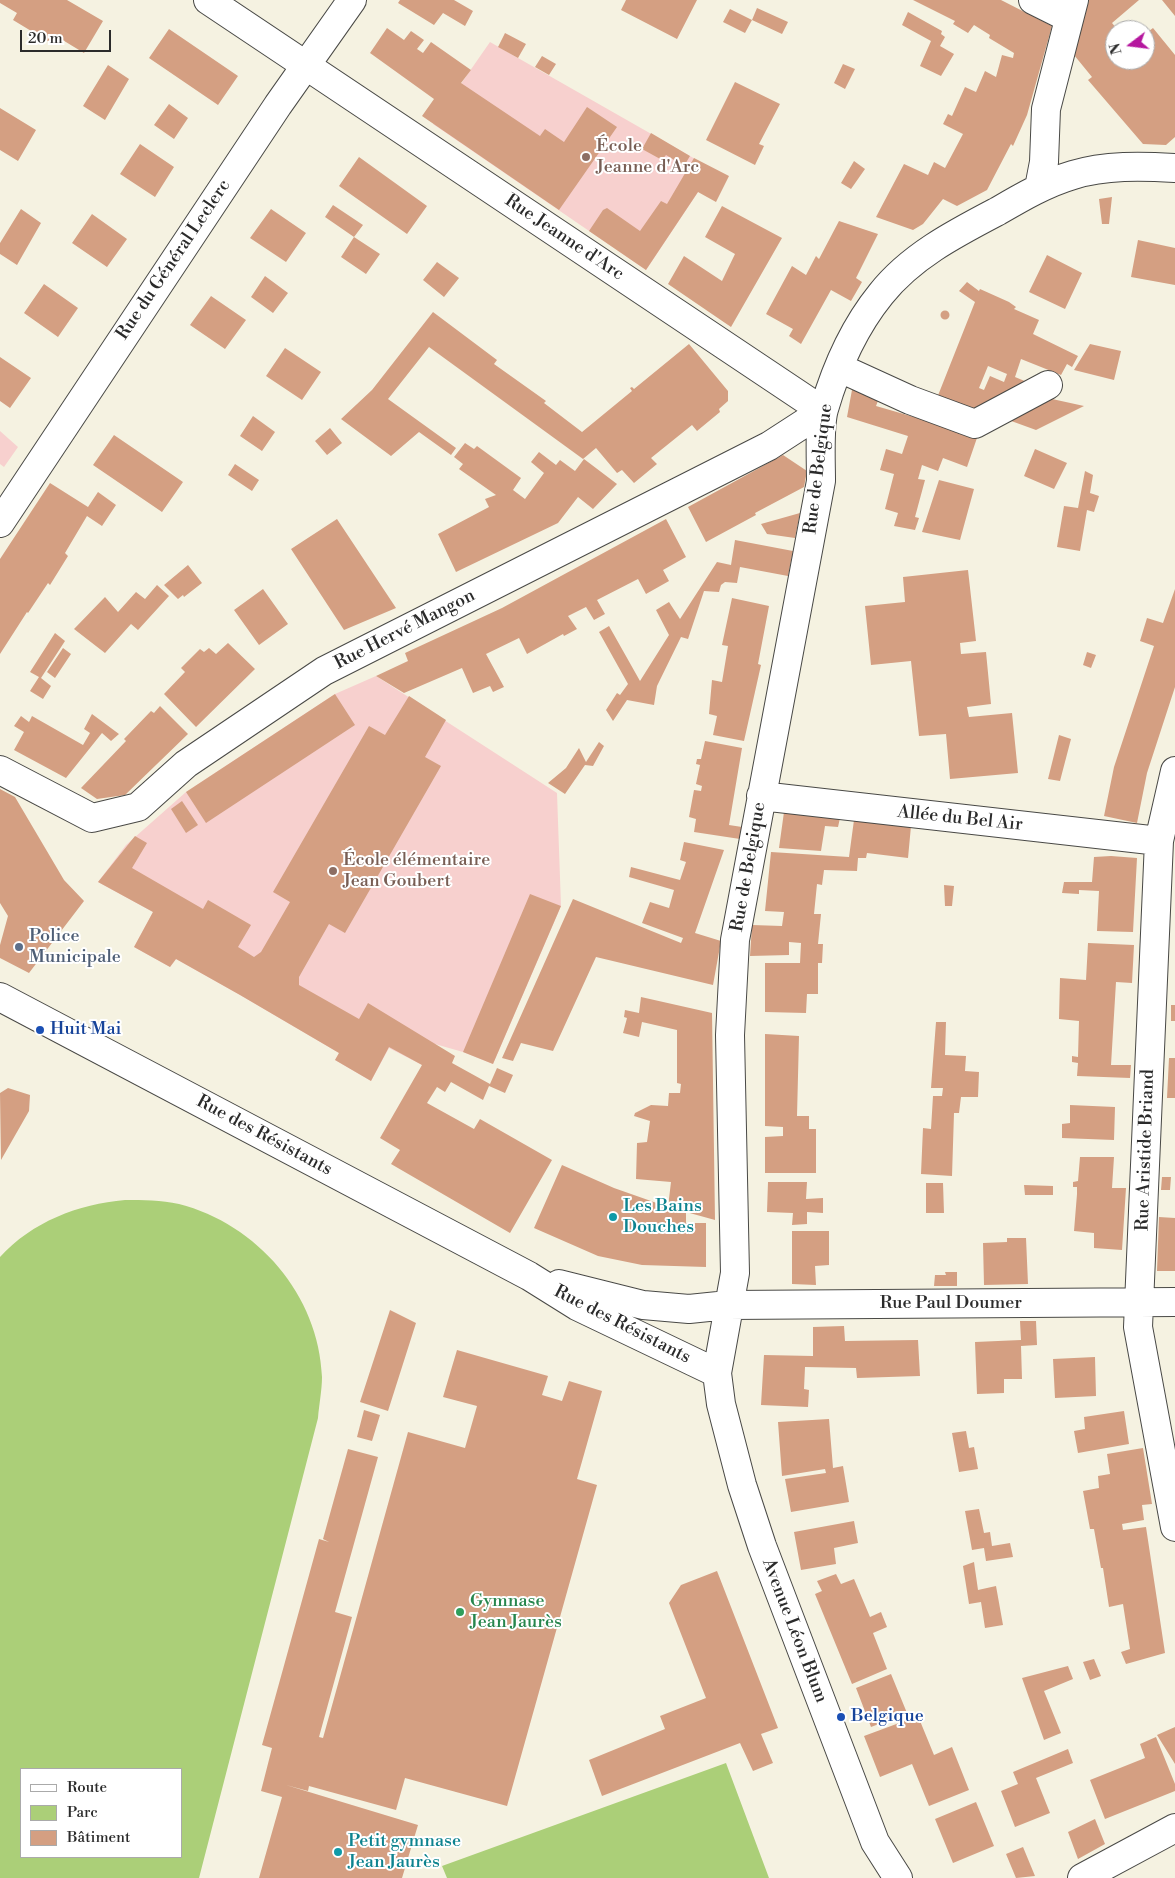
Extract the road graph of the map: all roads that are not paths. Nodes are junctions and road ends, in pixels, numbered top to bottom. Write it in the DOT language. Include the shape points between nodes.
graph roads {
  1 [pos="208,0"];
  2 [pos="352,0"];
  3 [pos="1033,0"];
  4 [pos="1071,9"];
  5 [pos="305,65"];
  6 [pos="1175,168"];
  7 [pos="1039,188"];
  8 [pos="840,368"];
  9 [pos="1048,385"];
  10 [pos="823,410"];
  11 [pos="0,523"];
  12 [pos="0,770"];
  13 [pos="1175,771"];
  14 [pos="761,796"];
  15 [pos="1159,841"];
  16 [pos="0,997"];
  17 [pos="529,1276"];
  18 [pos="1175,1302"];
  19 [pos="1140,1303"];
  20 [pos="728,1305"];
  21 [pos="717,1373"];
  22 [pos="1175,1527"];
  23 [pos="1175,1828"];
  24 [pos="898,1878"];
  25 [pos="1082,1878"];
  1 -- 5 [label="street, Rue Jeanne d'Arc"];
  2 -- 5 [label="street, Rue du Général Leclerc"];
  3 -- 4 [label="street"];
  4 -- 7 [label="street" via="1046,109 1044,162"];
  5 -- 10 [label="street, Rue Jeanne d'Arc"];
  5 -- 11 [label="street, Rue du Général Leclerc"];
  6 -- 7 [label="street, Rue de Belgique" via="1114,168 1074,174"];
  7 -- 8 [label="street, Rue de Belgique" via="943,241 916,260 882,292 861,322"];
  8 -- 9 [label="street" via="910,400 975,424"];
  8 -- 10 [label="street, Rue de Belgique"];
  10 -- 12 [label="street, Rue Hervé Mangon" via="769,446 324,671 186,764 138,807 92,818"];
  10 -- 14 [label="street, Rue de Belgique" via="821,480"];
  13 -- 15 [label="street, Rue Aristide Briand"];
  14 -- 15 [label="street, Allée du Bel Air"];
  14 -- 20 [label="street, Rue de Belgique" via="735,940 730,1034 735,1273"];
  15 -- 19 [label="street, Rue Aristide Briand"];
  16 -- 17 [label="street, Rue des Résistants"];
  17 -- 20 [label="street, Rue des Résistants" via="643,1305 689,1308"];
  17 -- 21 [label="street, Rue des Résistants" via="576,1306"];
  18 -- 19 [label="street, Rue Paul Doumer"];
  19 -- 20 [label="street, Rue Paul Doumer"];
  19 -- 22 [label="street, Rue Aristide Briand" via="1138,1327"];
  20 -- 21 [label="street, Rue de Belgique"];
  21 -- 24 [label="street, Avenue Léon Blum" via="720,1404 762,1546 875,1842"];
  23 -- 25 [label="street"];
}
